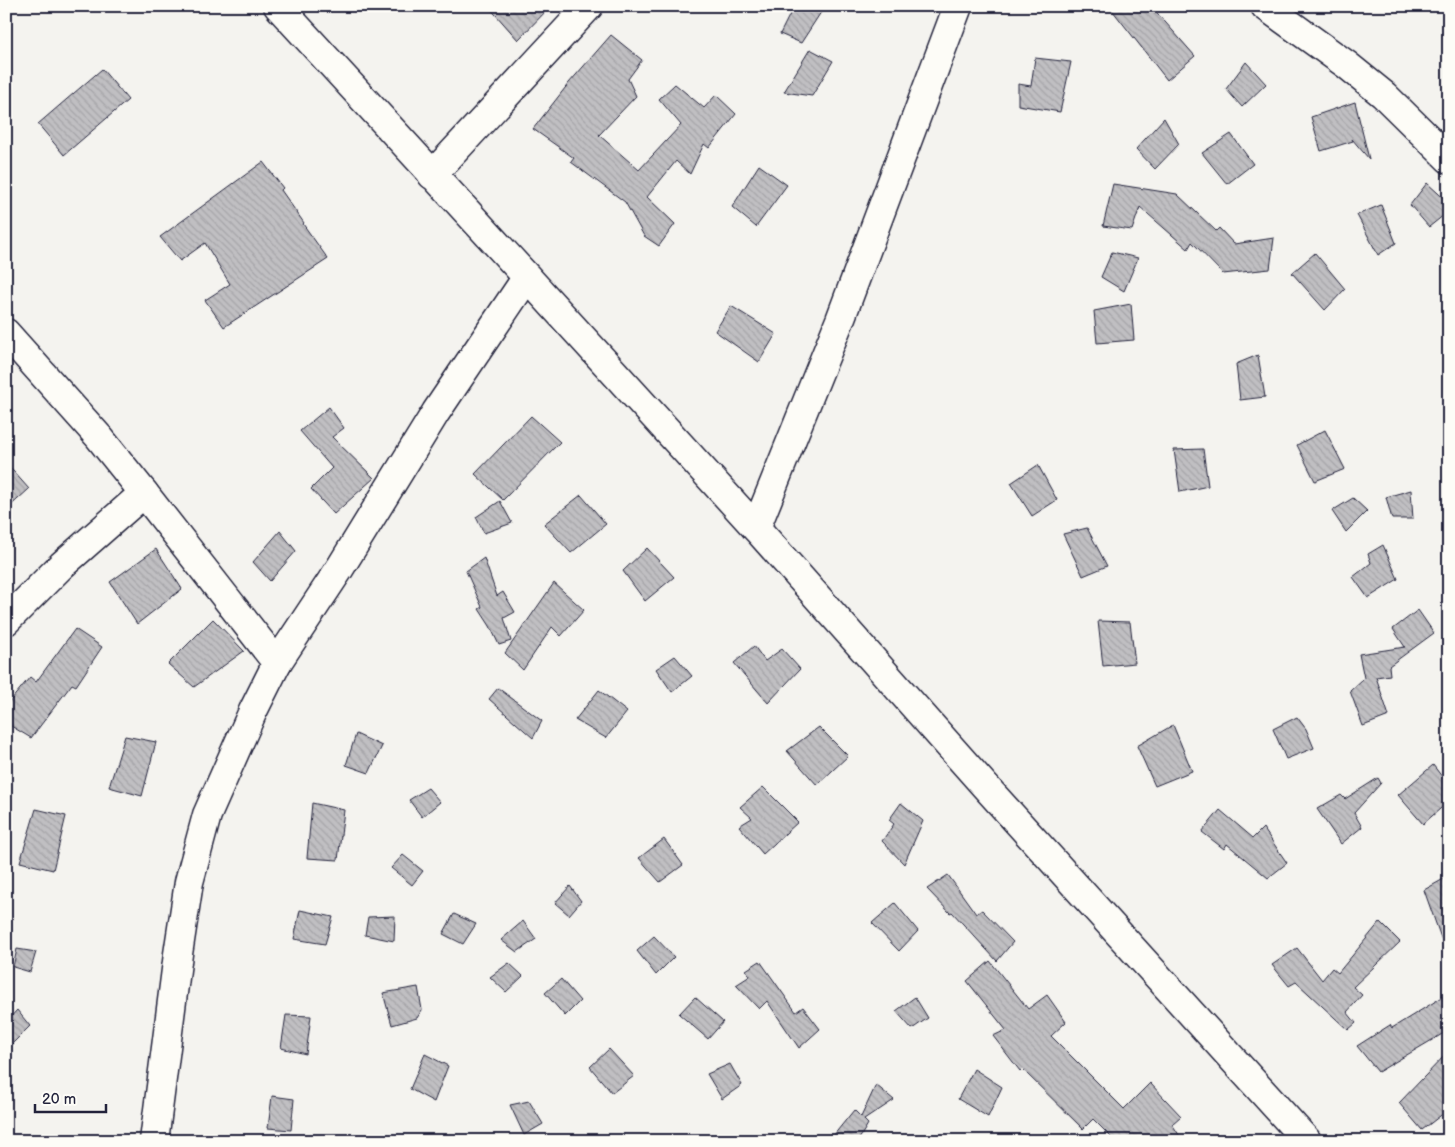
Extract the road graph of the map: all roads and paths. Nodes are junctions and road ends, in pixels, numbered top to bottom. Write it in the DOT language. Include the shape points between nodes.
graph roads {
  1 [pos="278,6"];
  2 [pos="589,6"];
  3 [pos="958,6"];
  4 [pos="1279,10"];
  5 [pos="1449,159"];
  6 [pos="432,175"];
  7 [pos="527,276"];
  8 [pos="6,333"];
  9 [pos="144,493"];
  10 [pos="756,528"];
  11 [pos="6,622"];
  12 [pos="277,663"];
  13 [pos="154,1141"];
  14 [pos="1307,1141"];
  1 -- 6 [label="street"];
  2 -- 6 [label="street"];
  3 -- 10 [label="street" via="840,320"];
  4 -- 5 [label="street" via="1384,95"];
  6 -- 7 [label="street"];
  7 -- 10 [label="street"];
  7 -- 12 [label="street" via="436,412"];
  8 -- 9 [label="street"];
  9 -- 11 [label="street" via="62,566"];
  9 -- 12 [label="street"];
  10 -- 14 [label="street"];
  12 -- 13 [label="street" via="207,815 189,882"];
}
